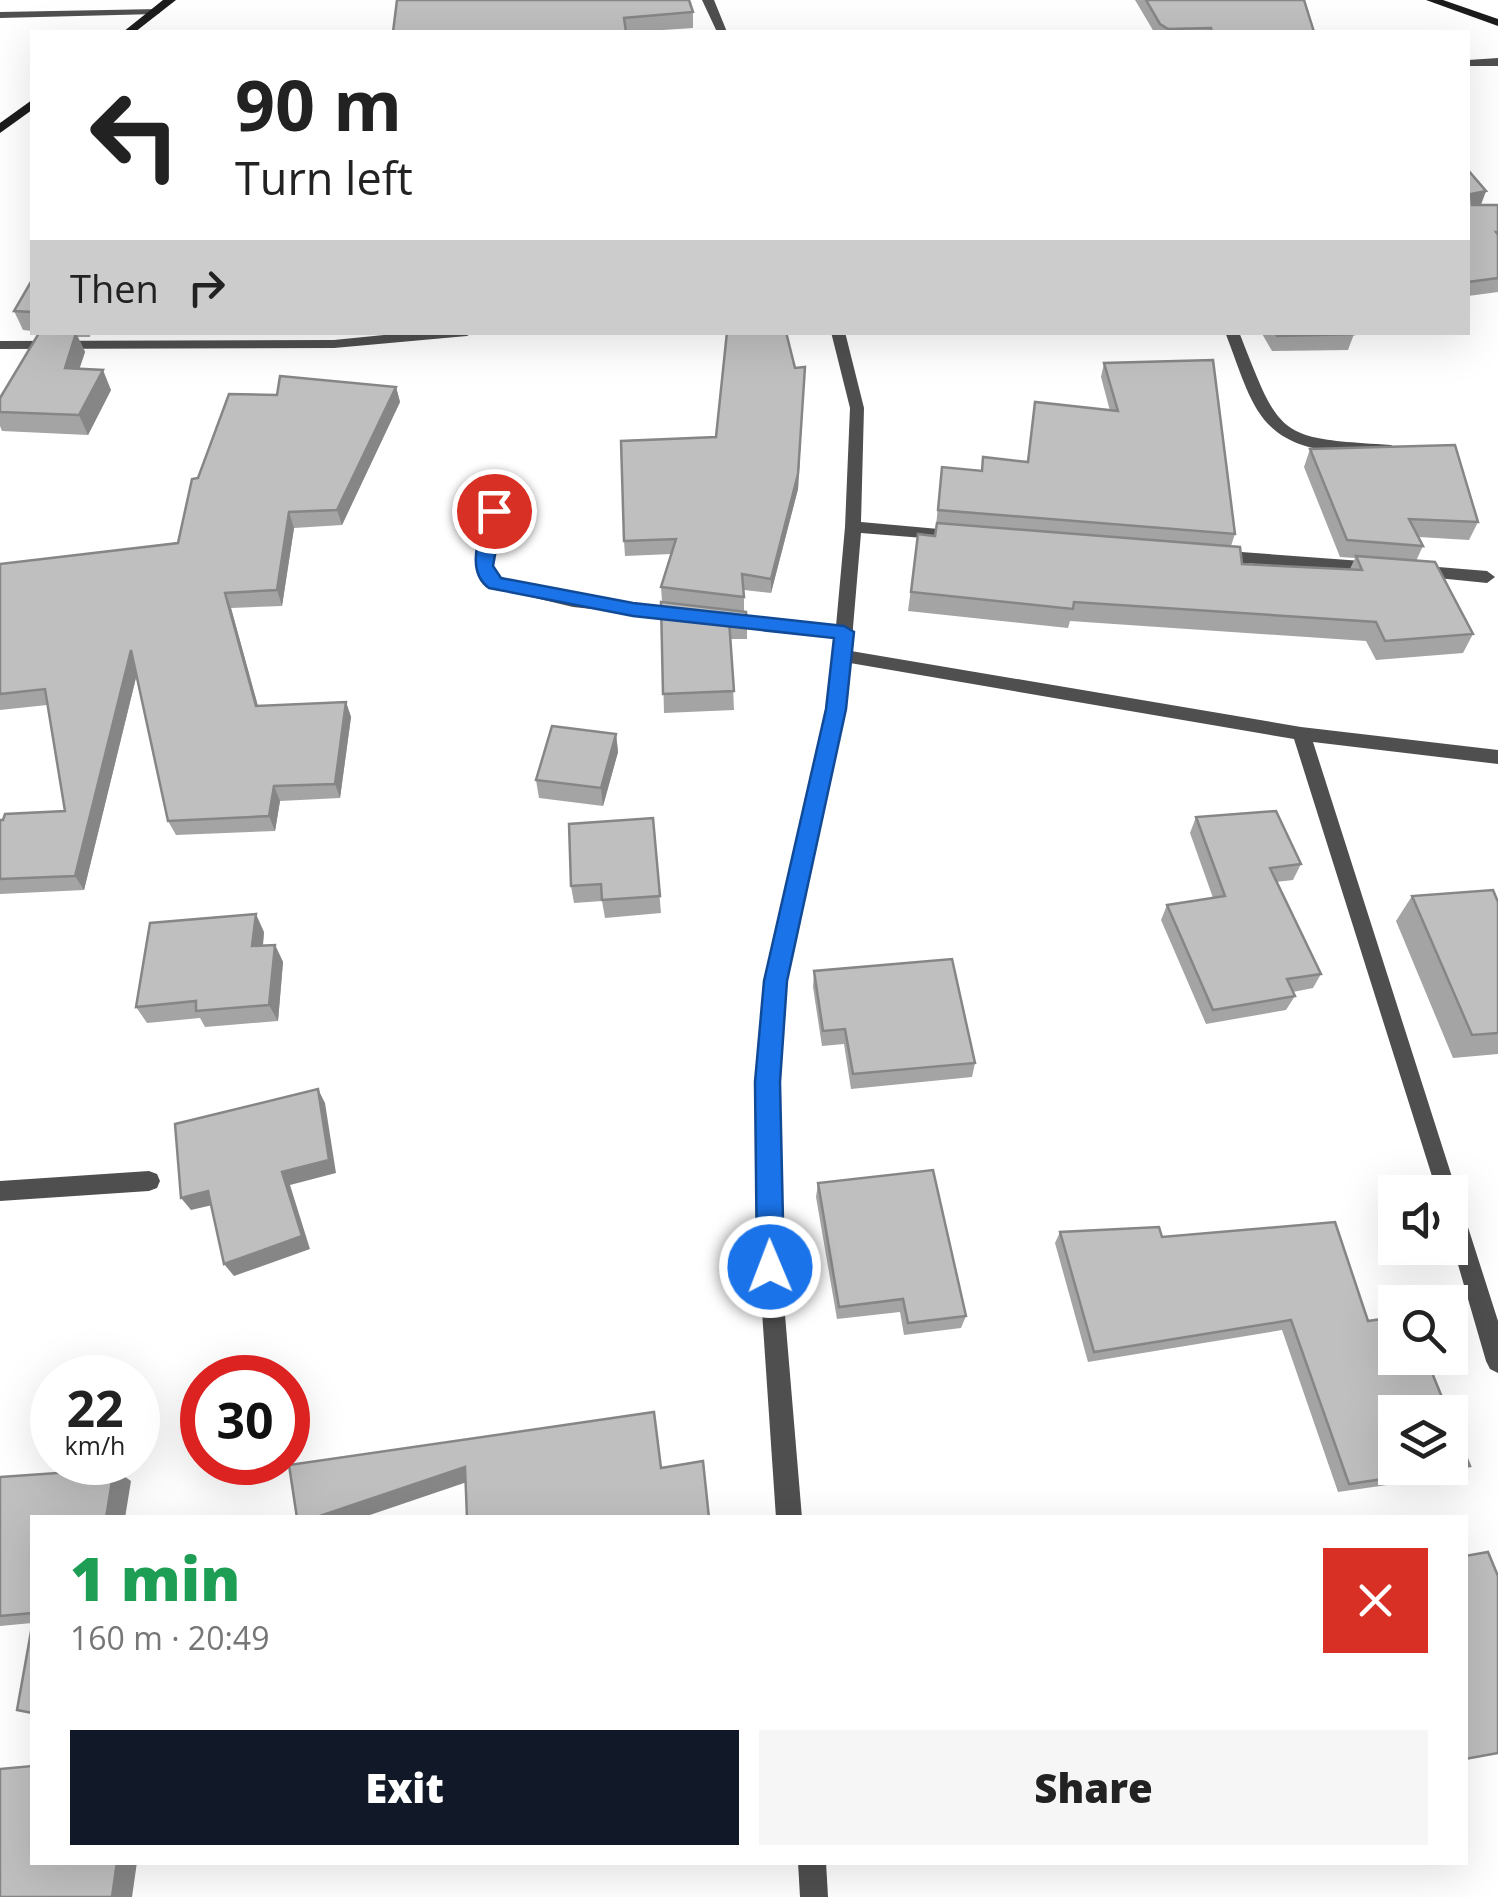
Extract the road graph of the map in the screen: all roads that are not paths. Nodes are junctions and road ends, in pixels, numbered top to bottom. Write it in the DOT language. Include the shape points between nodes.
graph roads {
  1 [pos="170,0"];
  2 [pos="708,0"];
  3 [pos="1432,0"];
  4 [pos="156,11"];
  5 [pos="0,15"];
  6 [pos="1498,22"];
  7 [pos="131,30"];
  8 [pos="721,30"];
  9 [pos="1498,62"];
  10 [pos="1470,63"];
  11 [pos="30,106"];
  12 [pos="0,129"];
  13 [pos="434,335"];
  14 [pos="839,335"];
  15 [pos="1233,335"];
  16 [pos="0,345"];
  17 [pos="1416,451"];
  18 [pos="499,483"];
  19 [pos="854,527"];
  20 [pos="988,538"];
  21 [pos="1201,554"];
  22 [pos="1487,577"];
  23 [pos="844,632"];
  24 [pos="840,654"];
  25 [pos="1301,734"];
  26 [pos="1498,758"];
  27 [pos="1442,1175"];
  28 [pos="149,1181"];
  29 [pos="0,1191"];
  30 [pos="1468,1260"];
  31 [pos="1498,1361"];
  32 [pos="789,1515"];
  33 [pos="812,1865"];
  34 [pos="814,1897"];
  1 -- 4 [label="street"];
  2 -- 8 [label="street"];
  3 -- 6 [label="street"];
  4 -- 5 [label="street"];
  4 -- 7 [label="street"];
  9 -- 10 [label="street"];
  11 -- 12 [label="street"];
  13 -- 16 [label="street" via="334,344"];
  14 -- 19 [label="street" via="857,408"];
  15 -- 17 [label="street" via="1274,424 1293,437 1327,446"];
  18 -- 23 [label="street" via="484,566 496,583 574,601"];
  19 -- 20 [label="street"];
  19 -- 23 [label="street"];
  21 -- 22 [label="street"];
  23 -- 24 [label="street"];
  24 -- 25 [label="street"];
  24 -- 32 [label="street" via="836,709 776,981 768,1082 770,1267"];
  25 -- 26 [label="street"];
  25 -- 27 [label="street"];
  28 -- 29 [label="street"];
  30 -- 31 [label="street"];
  33 -- 34 [label="street"];
}
